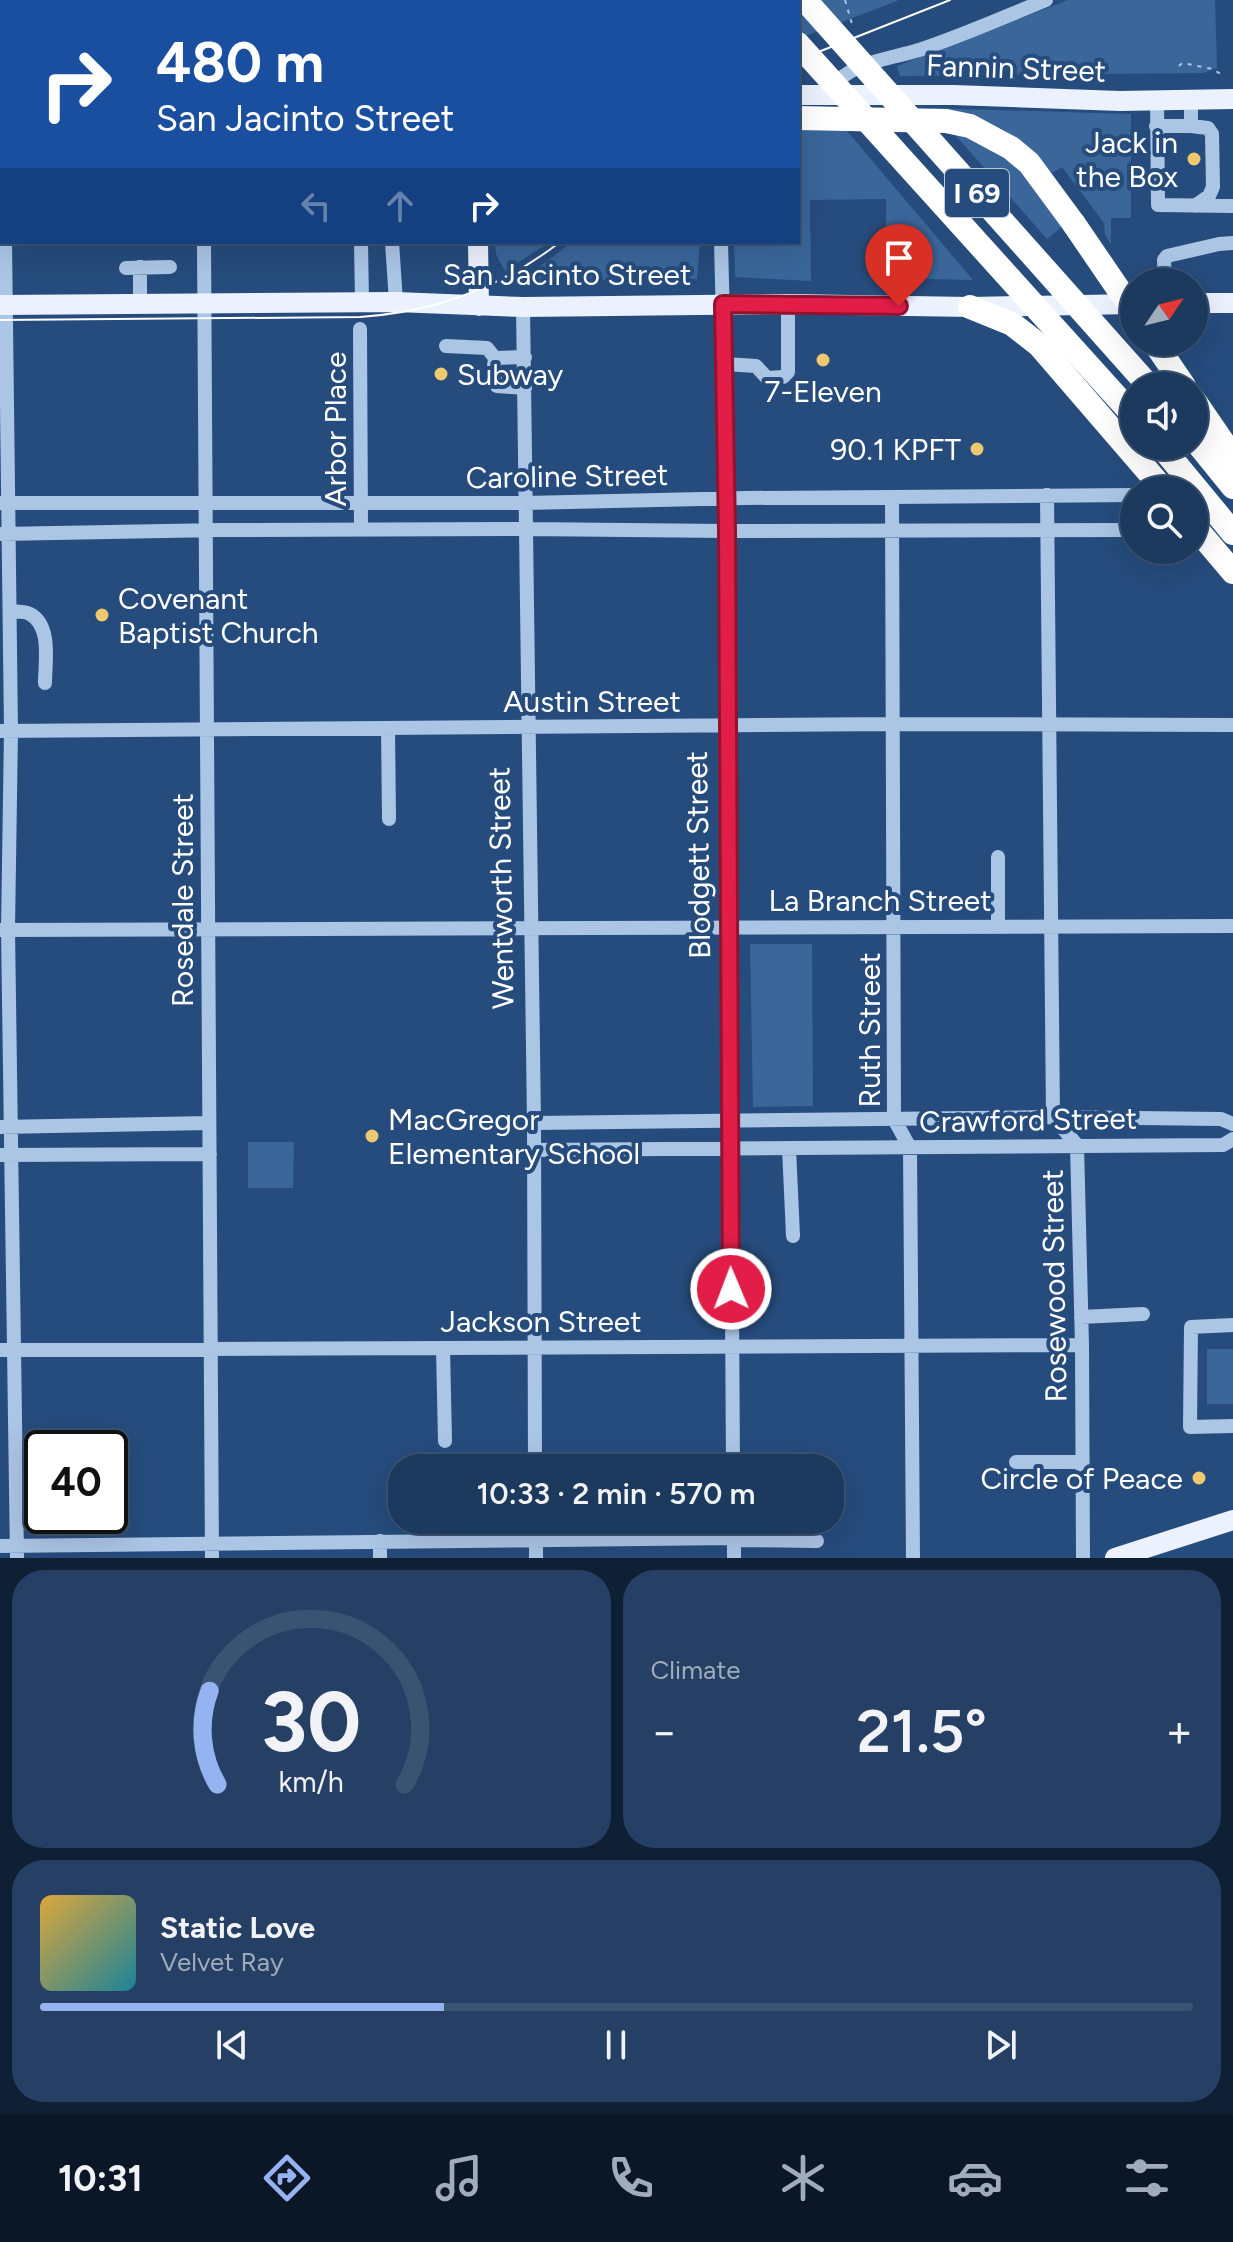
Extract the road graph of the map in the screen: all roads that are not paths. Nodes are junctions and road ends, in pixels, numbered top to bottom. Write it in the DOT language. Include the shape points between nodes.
graph roads {
  1 [pos="805,0"];
  2 [pos="1046,0"];
  3 [pos="800,46"];
  4 [pos="826,94"];
  5 [pos="800,95"];
  6 [pos="1233,99"];
  7 [pos="1157,100"];
  8 [pos="1191,100"];
  9 [pos="800,118"];
  10 [pos="1156,126"];
  11 [pos="1191,126"];
  12 [pos="1194,206"];
  13 [pos="1233,206"];
  14 [pos="1233,243"];
  15 [pos="5,244"];
  16 [pos="204,244"];
  17 [pos="361,244"];
  18 [pos="392,244"];
  19 [pos="478,244"];
  20 [pos="721,244"];
  21 [pos="170,267"];
  22 [pos="1164,268"];
  23 [pos="1120,291"];
  24 [pos="362,302"];
  25 [pos="396,302"];
  26 [pos="1208,303"];
  27 [pos="1233,303"];
  28 [pos="205,304"];
  29 [pos="723,304"];
  30 [pos="788,304"];
  31 [pos="1120,304"];
  32 [pos="3,305"];
  33 [pos="140,305"];
  34 [pos="479,306"];
  35 [pos="523,307"];
  36 [pos="970,307"];
  37 [pos="360,329"];
  38 [pos="446,346"];
  39 [pos="525,357"];
  40 [pos="495,358"];
  41 [pos="725,364"];
  42 [pos="1137,372"];
  43 [pos="525,388"];
  44 [pos="1120,400"];
  45 [pos="1208,420"];
  46 [pos="1208,456"];
  47 [pos="1233,457"];
  48 [pos="1173,460"];
  49 [pos="1152,476"];
  50 [pos="1233,487"];
  51 [pos="1047,495"];
  52 [pos="1120,495"];
  53 [pos="1208,495"];
  54 [pos="1233,495"];
  55 [pos="892,498"];
  56 [pos="726,500"];
  57 [pos="206,502"];
  58 [pos="4,503"];
  59 [pos="361,503"];
  60 [pos="525,503"];
  61 [pos="361,529"];
  62 [pos="526,529"];
  63 [pos="1046,529"];
  64 [pos="1208,529"];
  65 [pos="206,530"];
  66 [pos="891,530"];
  67 [pos="1120,530"];
  68 [pos="727,531"];
  69 [pos="1233,531"];
  70 [pos="4,534"];
  71 [pos="1208,544"];
  72 [pos="1233,572"];
  73 [pos="10,611"];
  74 [pos="45,683"];
  75 [pos="893,724"];
  76 [pos="1233,725"];
  77 [pos="1048,726"];
  78 [pos="529,727"];
  79 [pos="727,727"];
  80 [pos="207,728"];
  81 [pos="388,728"];
  82 [pos="5,731"];
  83 [pos="389,819"];
  84 [pos="998,857"];
  85 [pos="1051,925"];
  86 [pos="998,926"];
  87 [pos="1233,926"];
  88 [pos="730,927"];
  89 [pos="894,927"];
  90 [pos="208,928"];
  91 [pos="531,928"];
  92 [pos="4,930"];
  93 [pos="1053,1117"];
  94 [pos="894,1119"];
  95 [pos="730,1120"];
  96 [pos="209,1123"];
  97 [pos="534,1123"];
  98 [pos="1233,1124"];
  99 [pos="5,1126"];
  100 [pos="1233,1139"];
  101 [pos="1077,1145"];
  102 [pos="730,1148"];
  103 [pos="789,1148"];
  104 [pos="910,1148"];
  105 [pos="534,1150"];
  106 [pos="210,1154"];
  107 [pos="5,1155"];
  108 [pos="793,1236"];
  109 [pos="1143,1314"];
  110 [pos="1081,1317"];
  111 [pos="1233,1325"];
  112 [pos="913,1345"];
  113 [pos="1082,1345"];
  114 [pos="732,1346"];
  115 [pos="443,1348"];
  116 [pos="535,1348"];
  117 [pos="211,1349"];
  118 [pos="7,1350"];
  119 [pos="1233,1426"];
  120 [pos="445,1441"];
  121 [pos="535,1454"];
  122 [pos="733,1454"];
  123 [pos="1016,1462"];
  124 [pos="1082,1462"];
  125 [pos="1233,1520"];
  126 [pos="536,1534"];
  127 [pos="734,1534"];
  128 [pos="734,1539"];
  129 [pos="380,1541"];
  130 [pos="536,1541"];
  131 [pos="817,1541"];
  132 [pos="212,1542"];
  133 [pos="0,1546"];
  134 [pos="17,1552"];
  135 [pos="212,1558"];
  136 [pos="380,1558"];
  137 [pos="536,1558"];
  138 [pos="734,1558"];
  139 [pos="913,1558"];
  140 [pos="1083,1558"];
  141 [pos="1115,1558"];
  1 -- 42 [label="highway, I 69, bridge"];
  2 -- 4 [label="street" via="919,50 859,67 842,75"];
  3 -- 44 [label="highway, I 69, bridge"];
  4 -- 5 [label="main road, Fannin Street"];
  4 -- 7 [label="main road, Fannin Street"];
  6 -- 8 [label="main road, Fannin Street"];
  7 -- 8 [label="main road, Fannin Street"];
  7 -- 10 [label="street"];
  8 -- 11 [label="street"];
  9 -- 23 [label="highway, bridge" via="946,121 970,126 1011,148 1029,163"];
  10 -- 11 [label="street"];
  10 -- 12 [label="street" via="1158,205"];
  11 -- 12 [label="street" via="1208,128 1212,134 1213,187"];
  12 -- 13 [label="street"];
  14 -- 22 [label="street" via="1167,256"];
  15 -- 32 [label="street"];
  16 -- 28 [label="street, Rosedale Street"];
  17 -- 24 [label="street"];
  18 -- 25 [label="street"];
  19 -- 34 [label="main road"];
  20 -- 29 [label="street, Blodgett Street"];
  21 -- 33 [label="street" via="133,267"];
  24 -- 25 [label="main road, San Jacinto Street"];
  24 -- 28 [label="main road, San Jacinto Street"];
  25 -- 34 [label="main road, San Jacinto Street"];
  26 -- 27 [label="main road"];
  28 -- 33 [label="main road, San Jacinto Street"];
  28 -- 57 [label="street, Rosedale Street"];
  29 -- 30 [label="main road, San Jacinto Street"];
  29 -- 35 [label="main road, San Jacinto Street"];
  29 -- 41 [label="street, Blodgett Street"];
  30 -- 36 [label="main road, San Jacinto Street"];
  30 -- 41 [label="street" via="788,372 783,377 767,378 756,366"];
  31 -- 36 [label="main road, San Jacinto Street"];
  32 -- 33 [label="main road, San Jacinto Street"];
  32 -- 58 [label="street"];
  34 -- 35 [label="main road, San Jacinto Street"];
  35 -- 39 [label="street, Wentworth Street"];
  36 -- 49 [label="highway" via="1012,324 1039,345"];
  37 -- 59 [label="street, Arbor Place"];
  38 -- 40 [label="street" via="487,348"];
  39 -- 40 [label="street"];
  39 -- 43 [label="street, Wentworth Street"];
  40 -- 43 [label="street" via="497,386"];
  41 -- 56 [label="street, Blodgett Street"];
  43 -- 60 [label="street, Wentworth Street"];
  45 -- 47 [label="highway"];
  46 -- 50 [label="highway"];
  48 -- 69 [label="highway, bridge"];
  51 -- 52 [label="street, Caroline Street"];
  51 -- 55 [label="street, Caroline Street"];
  51 -- 63 [label="street"];
  53 -- 54 [label="street"];
  55 -- 56 [label="street, Caroline Street"];
  55 -- 66 [label="street, Ruth Street"];
  56 -- 60 [label="street, Caroline Street"];
  56 -- 68 [label="street, Blodgett Street"];
  57 -- 58 [label="street, Caroline Street"];
  57 -- 59 [label="street, Caroline Street"];
  57 -- 65 [label="street, Rosedale Street"];
  58 -- 70 [label="street"];
  59 -- 60 [label="street, Caroline Street"];
  59 -- 61 [label="street, Arbor Place"];
  60 -- 62 [label="street, Wentworth Street"];
  61 -- 62 [label="street, Caroline Street"];
  61 -- 65 [label="street, Caroline Street"];
  62 -- 68 [label="street, Caroline Street"];
  62 -- 78 [label="street, Wentworth Street"];
  63 -- 66 [label="street, Caroline Street"];
  63 -- 67 [label="street, Caroline Street"];
  63 -- 77 [label="street"];
  64 -- 69 [label="street"];
  65 -- 70 [label="street, Caroline Street"];
  65 -- 80 [label="street, Rosedale Street"];
  66 -- 68 [label="street, Caroline Street"];
  66 -- 75 [label="street, Ruth Street"];
  68 -- 79 [label="street, Blodgett Street"];
  70 -- 73 [label="street"];
  71 -- 72 [label="highway, bridge"];
  73 -- 74 [label="street" via="28,613 40,623"];
  73 -- 82 [label="street"];
  75 -- 77 [label="street, Austin Street"];
  75 -- 79 [label="street, Austin Street"];
  75 -- 89 [label="street, Ruth Street"];
  76 -- 77 [label="street, Austin Street"];
  77 -- 85 [label="street"];
  78 -- 79 [label="street, Austin Street"];
  78 -- 81 [label="street, Austin Street"];
  78 -- 91 [label="street, Wentworth Street"];
  79 -- 88 [label="street, Blodgett Street"];
  80 -- 81 [label="street, Austin Street"];
  80 -- 82 [label="street, Austin Street"];
  80 -- 90 [label="street, Rosedale Street"];
  81 -- 83 [label="street"];
  82 -- 92 [label="street"];
  84 -- 86 [label="street"];
  85 -- 86 [label="street, La Branch Street"];
  85 -- 87 [label="street, La Branch Street"];
  85 -- 93 [label="street"];
  86 -- 89 [label="street, La Branch Street"];
  88 -- 89 [label="street, La Branch Street"];
  88 -- 91 [label="street, La Branch Street"];
  88 -- 95 [label="street, Blodgett Street"];
  89 -- 94 [label="street, Ruth Street"];
  90 -- 91 [label="street, La Branch Street"];
  90 -- 92 [label="street, La Branch Street"];
  90 -- 96 [label="street, Rosedale Street"];
  91 -- 97 [label="street, Wentworth Street"];
  92 -- 99 [label="street"];
  93 -- 94 [label="street, Crawford Street"];
  93 -- 98 [label="street, Crawford Street" via="1221,1119"];
  93 -- 101 [label="street, Rosewood Street"];
  94 -- 95 [label="street, Crawford Street"];
  94 -- 104 [label="street, Ruth Street"];
  95 -- 97 [label="street, Crawford Street"];
  95 -- 102 [label="street, Blodgett Street"];
  96 -- 99 [label="street"];
  96 -- 106 [label="street, Rosedale Street"];
  97 -- 105 [label="street, Wentworth Street"];
  99 -- 107 [label="street"];
  100 -- 101 [label="street, Crawford Street" via="1223,1145"];
  101 -- 104 [label="street, Crawford Street"];
  101 -- 110 [label="street, Rosewood Street"];
  102 -- 103 [label="street, Crawford Street"];
  102 -- 105 [label="street, Crawford Street"];
  102 -- 114 [label="street, Blodgett Street"];
  103 -- 104 [label="street, Crawford Street"];
  103 -- 108 [label="street"];
  104 -- 112 [label="street, Ruth Street"];
  105 -- 116 [label="street, Wentworth Street"];
  106 -- 107 [label="street"];
  106 -- 117 [label="street, Rosedale Street"];
  107 -- 118 [label="street"];
  109 -- 110 [label="street"];
  110 -- 113 [label="street, Rosewood Street"];
  111 -- 119 [label="street" via="1191,1327 1190,1427"];
  112 -- 113 [label="street, Jackson Street"];
  112 -- 114 [label="street, Jackson Street"];
  112 -- 139 [label="street, Ruth Street"];
  113 -- 124 [label="street, Rosewood Street"];
  114 -- 116 [label="street, Jackson Street"];
  114 -- 122 [label="street, Blodgett Street"];
  115 -- 116 [label="street, Jackson Street"];
  115 -- 117 [label="street, Jackson Street"];
  115 -- 120 [label="street"];
  116 -- 121 [label="street, Wentworth Street"];
  117 -- 118 [label="street, Jackson Street"];
  117 -- 132 [label="street, Rosedale Street"];
  118 -- 134 [label="street"];
  123 -- 124 [label="street"];
  124 -- 140 [label="street, Rosewood Street"];
  125 -- 141 [label="main road"];
  126 -- 130 [label="street"];
  127 -- 128 [label="street"];
  128 -- 130 [label="street"];
  128 -- 131 [label="street"];
  128 -- 138 [label="street"];
  129 -- 130 [label="street"];
  129 -- 132 [label="street"];
  129 -- 136 [label="street"];
  130 -- 137 [label="street"];
  132 -- 134 [label="street"];
  132 -- 135 [label="street, Rosedale Street"];
  133 -- 134 [label="street"];
}
